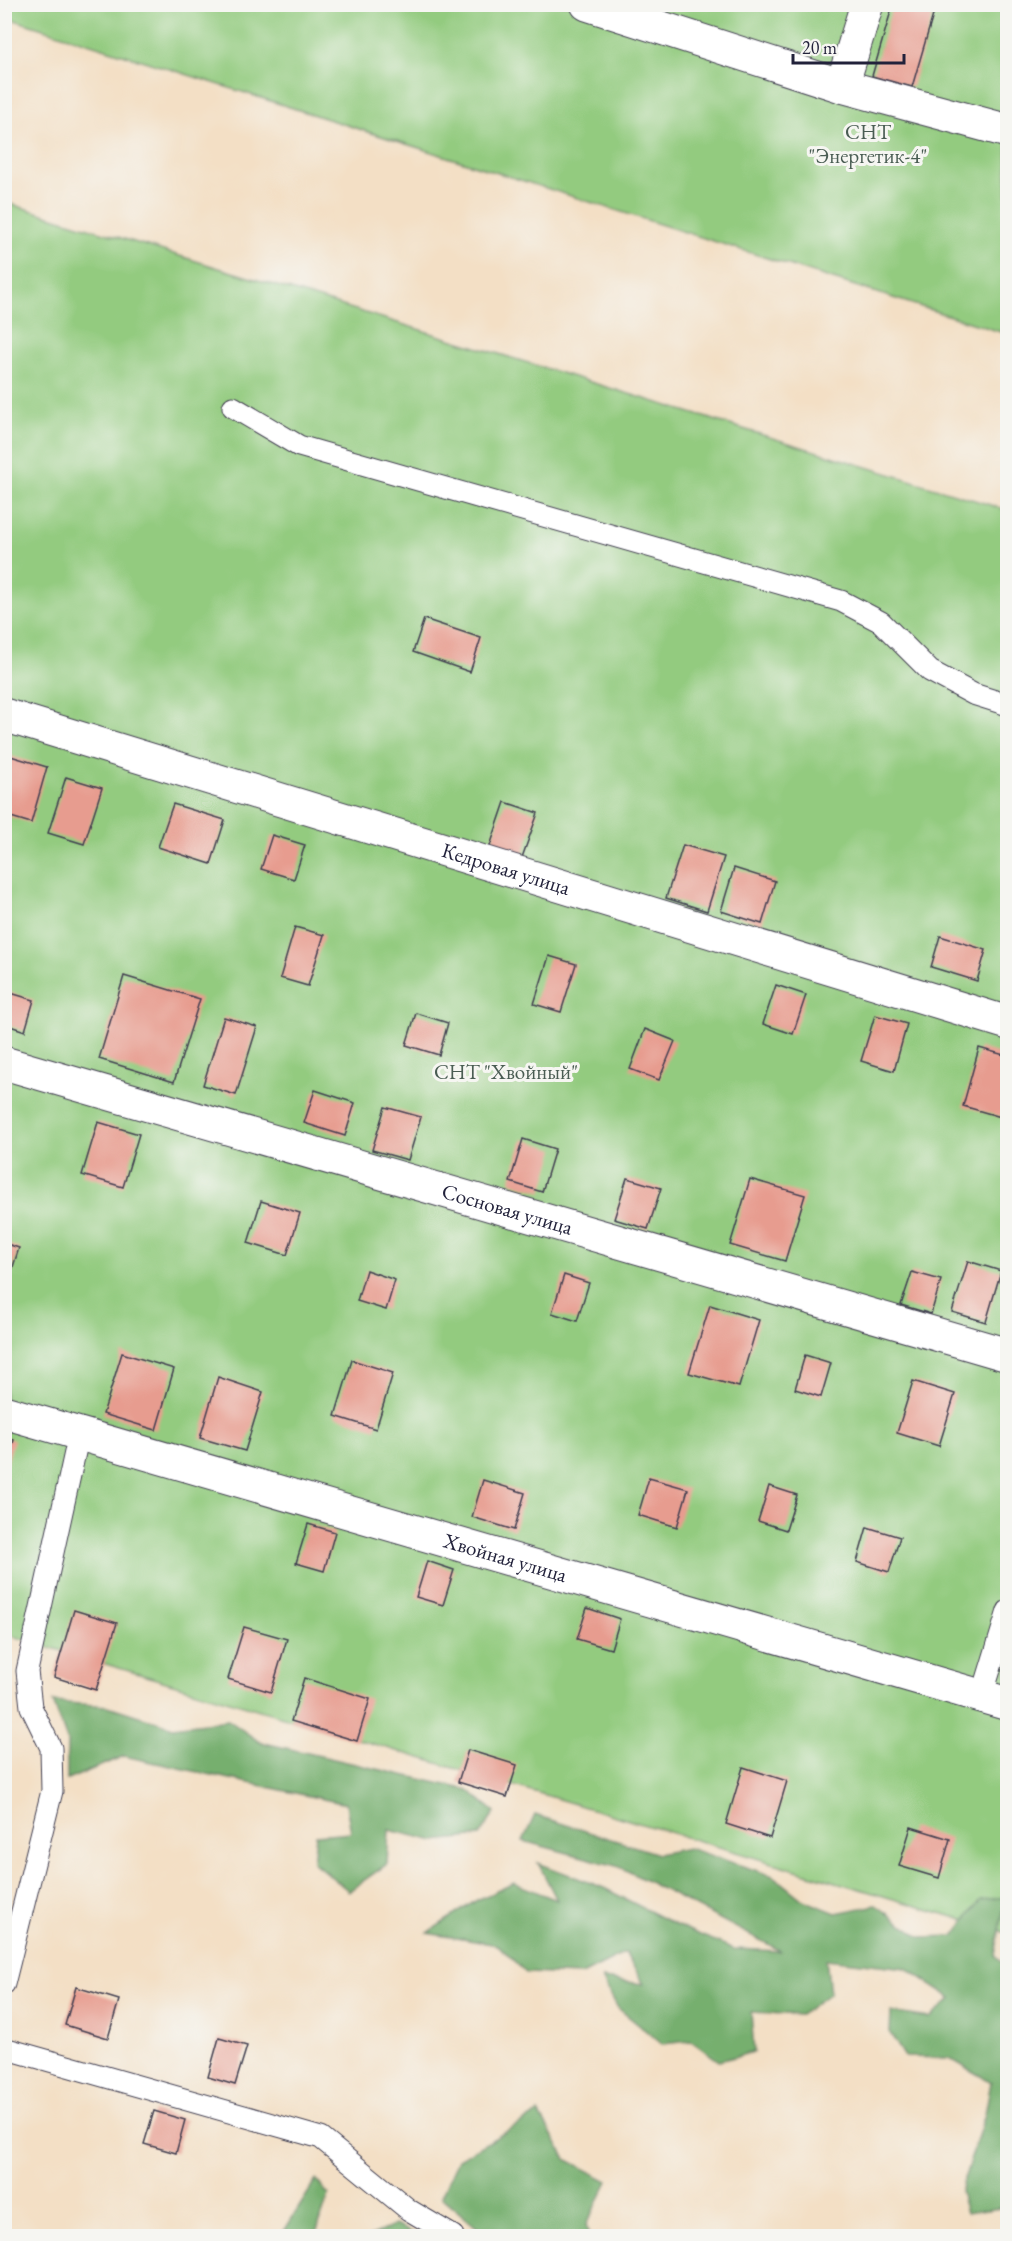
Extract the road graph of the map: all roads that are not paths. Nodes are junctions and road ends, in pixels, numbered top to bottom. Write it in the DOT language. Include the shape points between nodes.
graph roads {
  1 [pos="587,4"];
  2 [pos="867,4"];
  3 [pos="842,86"];
  4 [pos="1008,131"];
  5 [pos="233,408"];
  6 [pos="1008,705"];
  7 [pos="4,716"];
  8 [pos="1008,1023"];
  9 [pos="4,1062"];
  10 [pos="1008,1356"];
  11 [pos="4,1412"];
  12 [pos="79,1434"];
  13 [pos="1008,1611"];
  14 [pos="995,1700"];
  15 [pos="4,1984"];
  16 [pos="4,2048"];
  17 [pos="453,2236"];
  1 -- 3 [label="street"];
  2 -- 3 [label="street"];
  3 -- 4 [label="street"];
  5 -- 6 [label="lane" via="299,446 841,601 880,622 930,671 973,694"];
  7 -- 8 [label="street, Кедровая улица"];
  9 -- 10 [label="street, Сосновая улица"];
  11 -- 12 [label="street, Хвойная улица"];
  12 -- 14 [label="street, Хвойная улица"];
  12 -- 15 [label="lane" via="27,1671 31,1707 51,1748 52,1791"];
  13 -- 14 [label="lane"];
  16 -- 17 [label="lane" via="321,2138 409,2210"];
}
